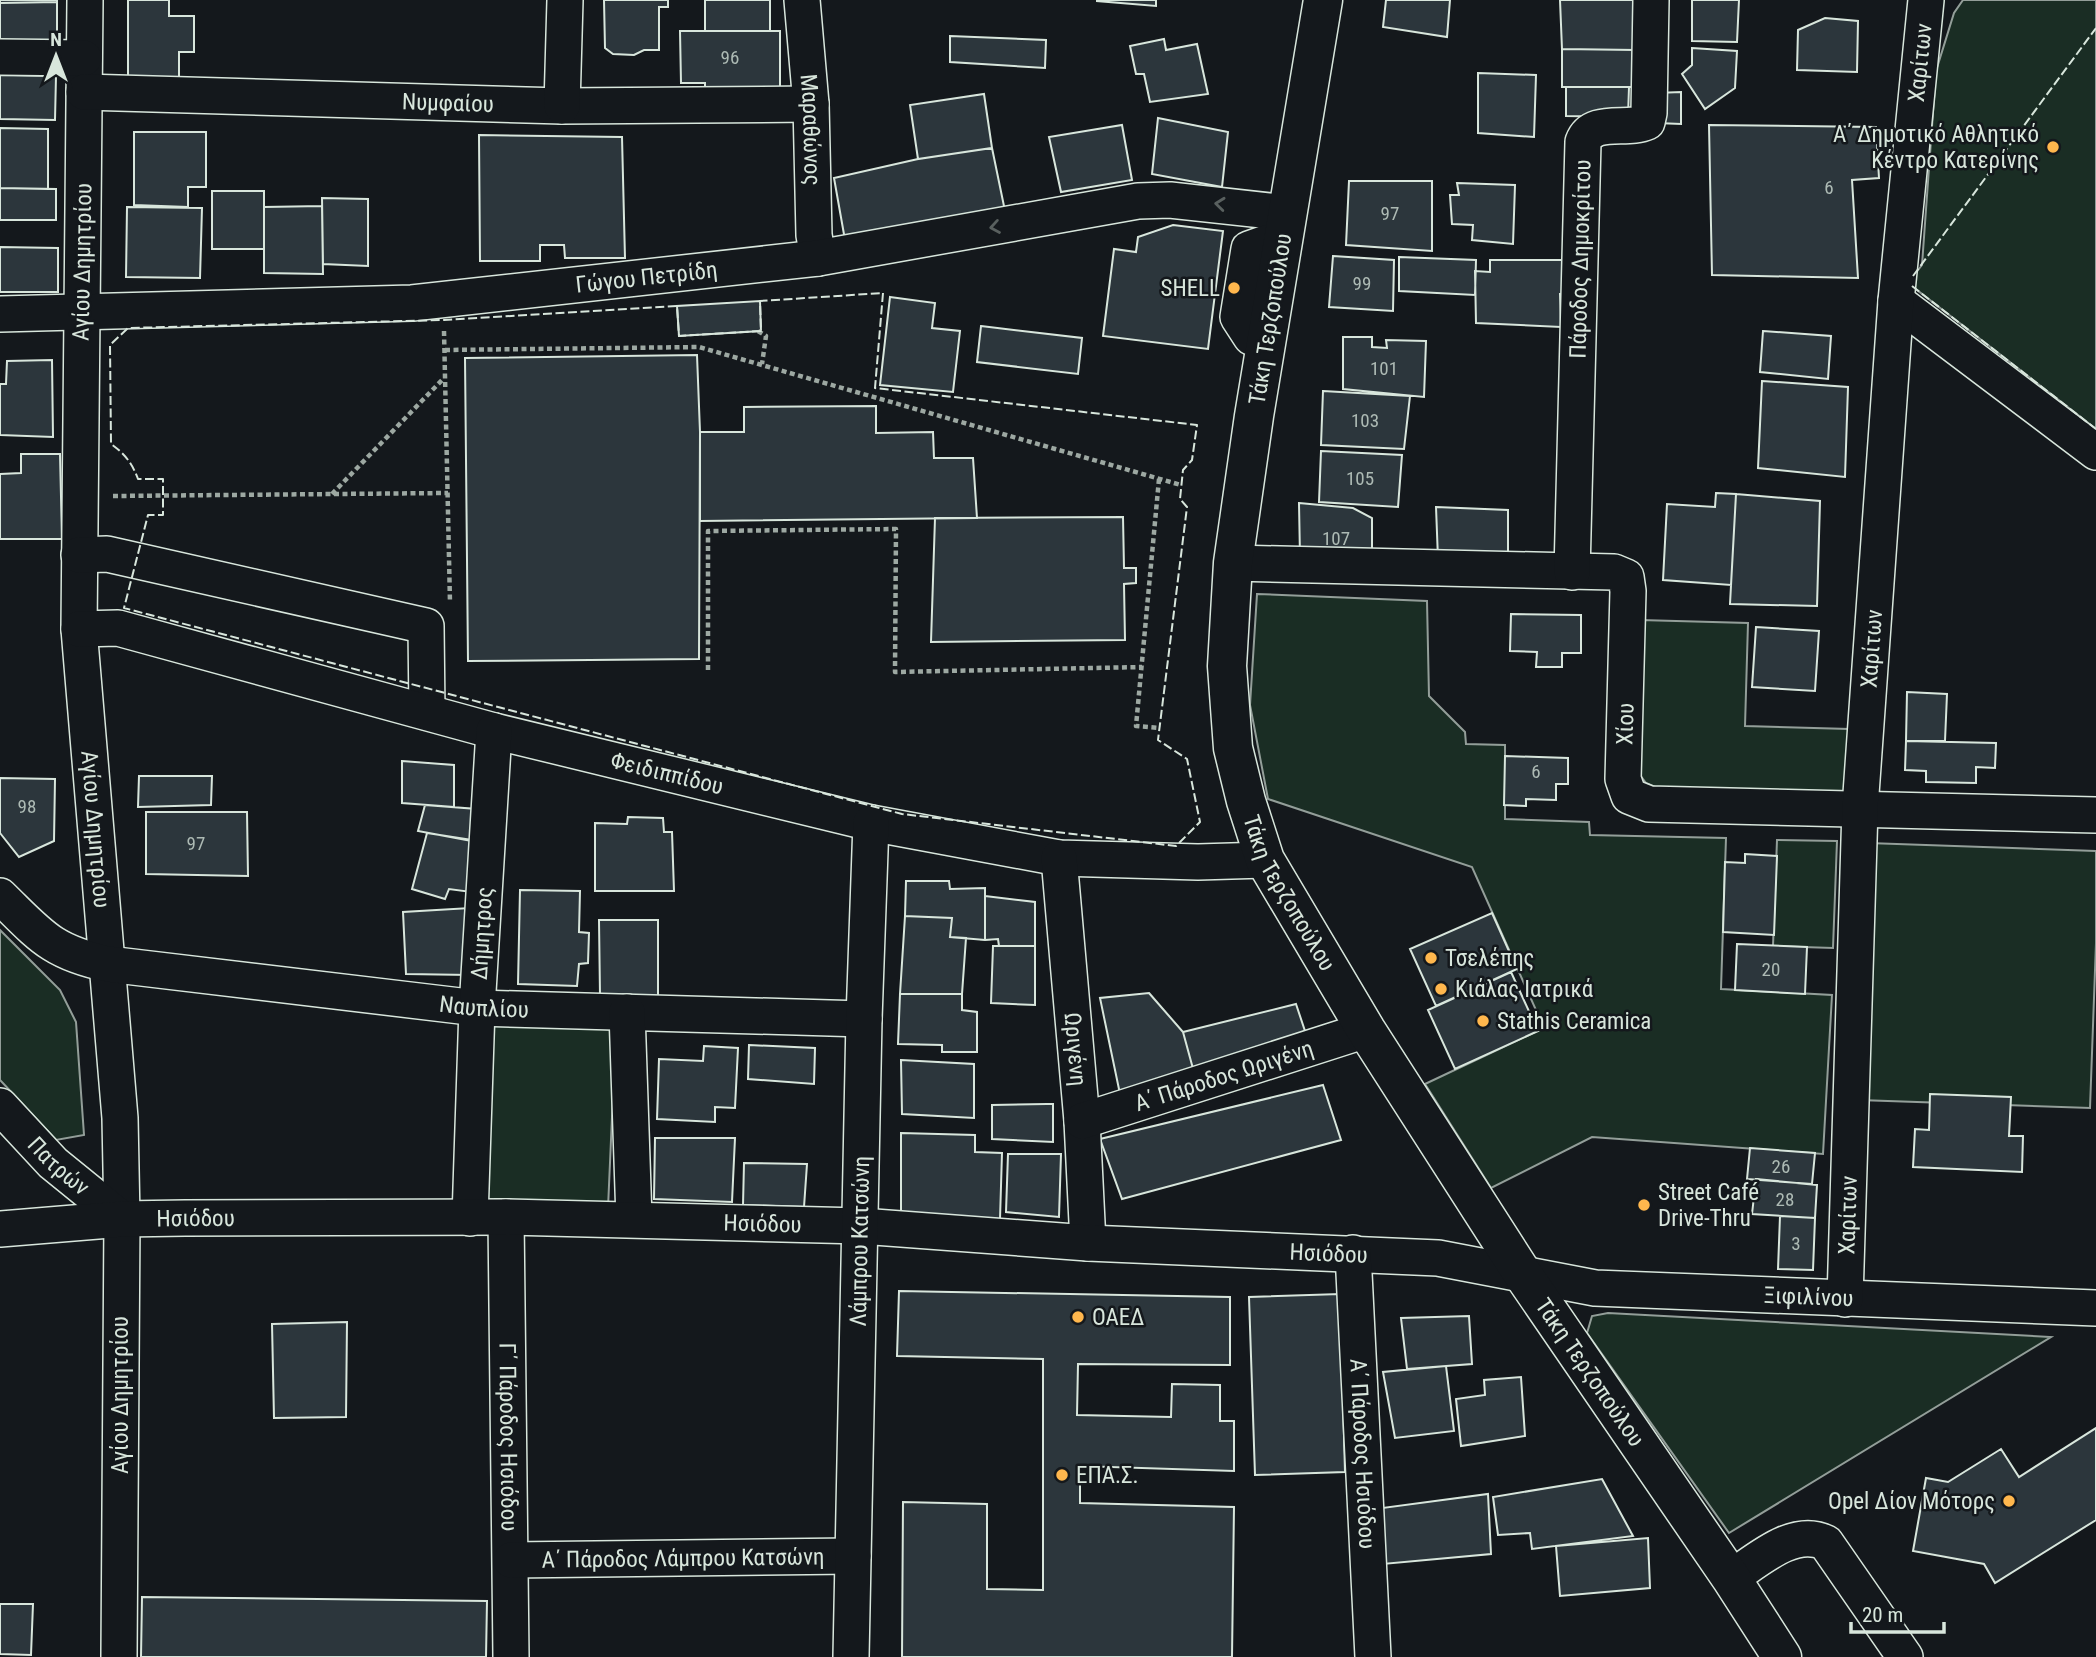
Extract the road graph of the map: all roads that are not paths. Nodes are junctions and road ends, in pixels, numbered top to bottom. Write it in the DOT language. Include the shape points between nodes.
graph roads {
  1 [pos="85,0"];
  2 [pos="565,0"];
  3 [pos="802,0"];
  4 [pos="1323,0"];
  5 [pos="1651,0"];
  6 [pos="1926,0"];
  7 [pos="0,57"];
  8 [pos="84,58"];
  9 [pos="84,92"];
  10 [pos="811,104"];
  11 [pos="562,106"];
  12 [pos="1277,228"];
  13 [pos="818,258"];
  14 [pos="1896,301"];
  15 [pos="82,313"];
  16 [pos="0,314"];
  17 [pos="1251,337"];
  18 [pos="2096,452"];
  19 [pos="79,555"];
  20 [pos="1233,563"];
  21 [pos="1572,572"];
  22 [pos="79,629"];
  23 [pos="428,712"];
  24 [pos="494,731"];
  25 [pos="1860,808"];
  26 [pos="2096,815"];
  27 [pos="871,823"];
  28 [pos="1059,858"];
  29 [pos="1265,860"];
  30 [pos="0,896"];
  31 [pos="108,964"];
  32 [pos="477,1007"];
  33 [pos="628,1012"];
  34 [pos="864,1019"];
  35 [pos="1366,1030"];
  36 [pos="0,1107"];
  37 [pos="1082,1121"];
  38 [pos="506,1217"];
  39 [pos="470,1218"];
  40 [pos="122,1219"];
  41 [pos="634,1219"];
  42 [pos="860,1226"];
  43 [pos="0,1229"];
  44 [pos="1088,1243"];
  45 [pos="1353,1253"];
  46 [pos="1522,1273"];
  47 [pos="1845,1299"];
  48 [pos="2096,1308"];
  49 [pos="853,1556"];
  50 [pos="511,1560"];
  51 [pos="1731,1577"];
  52 [pos="119,1657"];
  53 [pos="511,1657"];
  54 [pos="852,1657"];
  55 [pos="1373,1657"];
  56 [pos="1782,1657"];
  57 [pos="1905,1657"];
  1 -- 8 [label="street, Αγίου Δημητρίου"];
  2 -- 11 [label="street"];
  3 -- 10 [label="street, Μαραθώνος"];
  4 -- 12 [label="main road, Τάκη Τερζοπούλου"];
  5 -- 21 [label="street, Πάροδος Δημοκρίτου" via="1647,121 1639,126 1593,128 1583,142"];
  6 -- 14 [label="street, Χαρίτων"];
  7 -- 8 [label="street"];
  8 -- 9 [label="street, Αγίου Δημητρίου"];
  9 -- 11 [label="street, Νυμφαίου"];
  9 -- 15 [label="street, Αγίου Δημητρίου"];
  10 -- 11 [label="street, Νυμφαίου"];
  10 -- 13 [label="street, Μαραθώνος"];
  12 -- 13 [label="street, Γώγου Πετρίδη, one-way" via="1170,200 1138,201"];
  12 -- 17 [label="street" via="1249,249 1238,317"];
  12 -- 20 [label="main road, Τάκη Τερζοπούλου"];
  13 -- 15 [label="street, Γώγου Πετρίδη" via="443,300"];
  14 -- 18 [label="street"];
  14 -- 25 [label="street, Χαρίτων"];
  15 -- 16 [label="street, Γώγου Πετρίδη"];
  15 -- 19 [label="street, Αγίου Δημητρίου"];
  19 -- 22 [label="street, Αγίου Δημητρίου"];
  19 -- 23 [label="street" via="107,554 426,625"];
  20 -- 21 [label="street, Χίου"];
  20 -- 29 [label="main road, Τάκη Τερζοπούλου" via="1227,666 1233,747"];
  21 -- 25 [label="street, Χίου" via="1614,572 1626,577 1623,779 1629,796 1650,804"];
  22 -- 23 [label="street, Φειδιππίδου" via="118,628"];
  22 -- 31 [label="street, Αγίου Δημητρίου"];
  23 -- 24 [label="street, Φειδιππίδου"];
  24 -- 27 [label="street, Φειδιππίδου"];
  24 -- 32 [label="street, Δήμητρος"];
  25 -- 26 [label="street, Χίου"];
  25 -- 47 [label="street, Χαρίτων"];
  27 -- 28 [label="street, Φειδιππίδου"];
  27 -- 34 [label="street, Λάμπρου Κατσώνη"];
  28 -- 29 [label="street, Φειδιππίδου"];
  28 -- 37 [label="street, Ωριγένη"];
  29 -- 35 [label="main road, Τάκη Τερζοπούλου"];
  30 -- 31 [label="street, Ναυπλίου" via="44,940 82,959"];
  31 -- 32 [label="street, Ναυπλίου"];
  31 -- 40 [label="street, Αγίου Δημητρίου" via="120,1118"];
  32 -- 33 [label="street, Ναυπλίου"];
  32 -- 39 [label="street, Δήμητρος"];
  33 -- 34 [label="street, Ναυπλίου"];
  33 -- 41 [label="street"];
  34 -- 42 [label="street, Λάμπρου Κατσώνη"];
  35 -- 37 [label="street, Α΄ Πάροδος Ωριγένη"];
  35 -- 46 [label="main road, Τάκη Τερζοπούλου"];
  36 -- 40 [label="street, Πατρών" via="53,1163"];
  37 -- 44 [label="street, Ωριγένη"];
  38 -- 39 [label="street, Ησιόδου"];
  38 -- 41 [label="street, Ησιόδου"];
  38 -- 50 [label="street, Γ΄ Πάροδος Ησιόδου"];
  39 -- 40 [label="street, Ησιόδου"];
  40 -- 43 [label="street, Ησιόδου"];
  40 -- 52 [label="street, Αγίου Δημητρίου"];
  41 -- 42 [label="street, Ησιόδου"];
  42 -- 44 [label="street, Ησιόδου"];
  42 -- 49 [label="street, Λάμπρου Κατσώνη"];
  44 -- 45 [label="street, Ησιόδου"];
  45 -- 46 [label="street, Ησιόδου" via="1438,1258"];
  45 -- 55 [label="street, Α΄ Πάροδος Ησιόδου"];
  46 -- 47 [label="street, Ξιφιλίνου" via="1595,1288"];
  46 -- 51 [label="main road, Τάκη Τερζοπούλου"];
  47 -- 48 [label="street, Ξιφιλίνου"];
  49 -- 50 [label="street, Α΄ Πάροδος Λάμπρου Κατσώνη"];
  49 -- 54 [label="street, Λάμπρου Κατσώνη"];
  50 -- 53 [label="street, Γ΄ Πάροδος Ησιόδου"];
  51 -- 56 [label="main road, Τάκη Τερζοπούλου"];
  51 -- 57 [label="street" via="1772,1550 1815,1537 1826,1543"];
}
